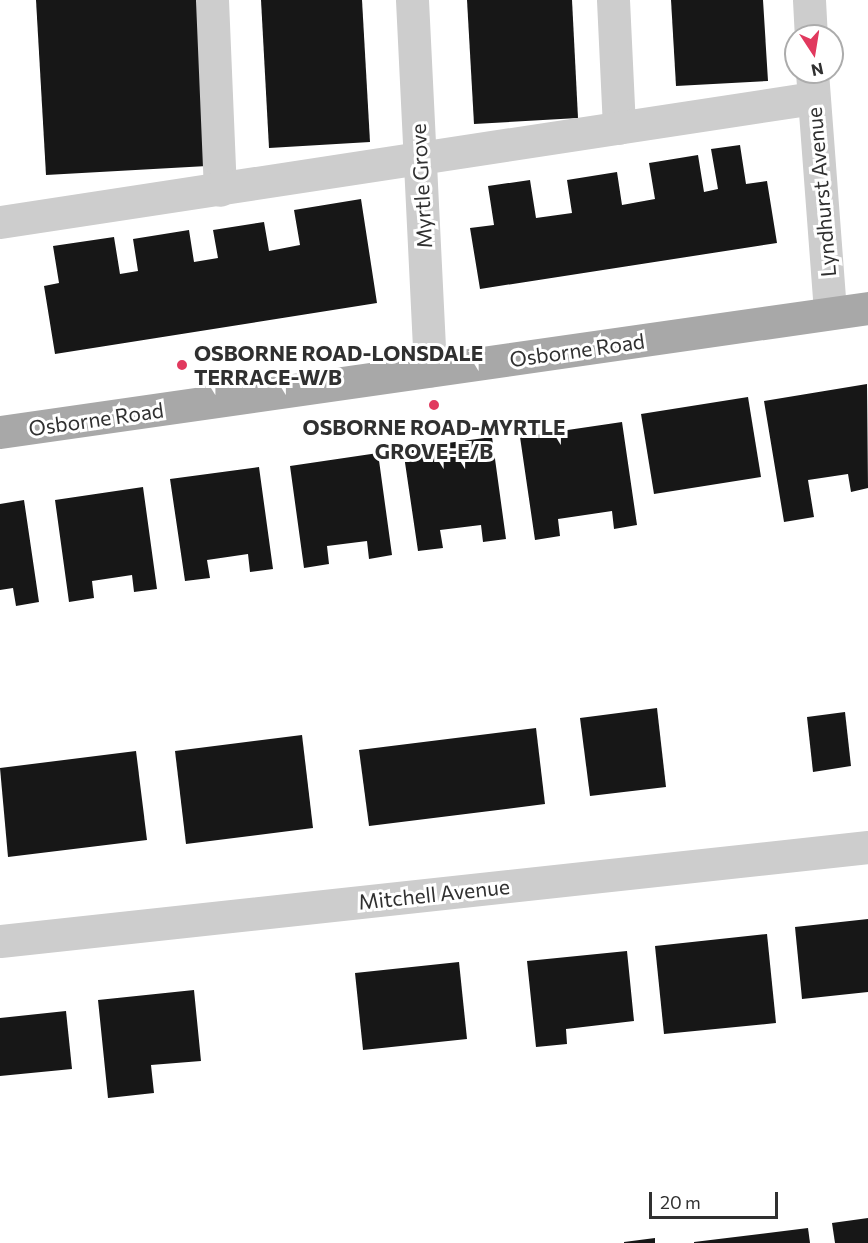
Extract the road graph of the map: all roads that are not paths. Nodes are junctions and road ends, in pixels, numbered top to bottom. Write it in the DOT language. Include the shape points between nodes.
graph roads {
  1 [pos="212,0"];
  2 [pos="412,0"];
  3 [pos="613,0"];
  4 [pos="809,0"];
  5 [pos="810,24"];
  6 [pos="813,85"];
  7 [pos="619,128"];
  8 [pos="420,159"];
  9 [pos="220,190"];
  10 [pos="0,222"];
  11 [pos="868,308"];
  12 [pos="830,312"];
  13 [pos="430,371"];
  14 [pos="0,427"];
  15 [pos="0,432"];
  16 [pos="868,847"];
  17 [pos="0,941"];
  1 -- 9 [label="street"];
  2 -- 8 [label="street, Myrtle Grove"];
  3 -- 7 [label="street"];
  4 -- 5 [label="street"];
  6 -- 7 [label="street"];
  6 -- 12 [label="street, Lyndhurst Avenue"];
  7 -- 8 [label="street"];
  8 -- 9 [label="street"];
  8 -- 13 [label="street, Myrtle Grove"];
  9 -- 10 [label="street"];
  11 -- 12 [label="main road, Osborne Road"];
  12 -- 13 [label="main road, Osborne Road"];
  13 -- 15 [label="main road, Osborne Road"];
  14 -- 15 [label="street"];
  16 -- 17 [label="street, Mitchell Avenue"];
}
